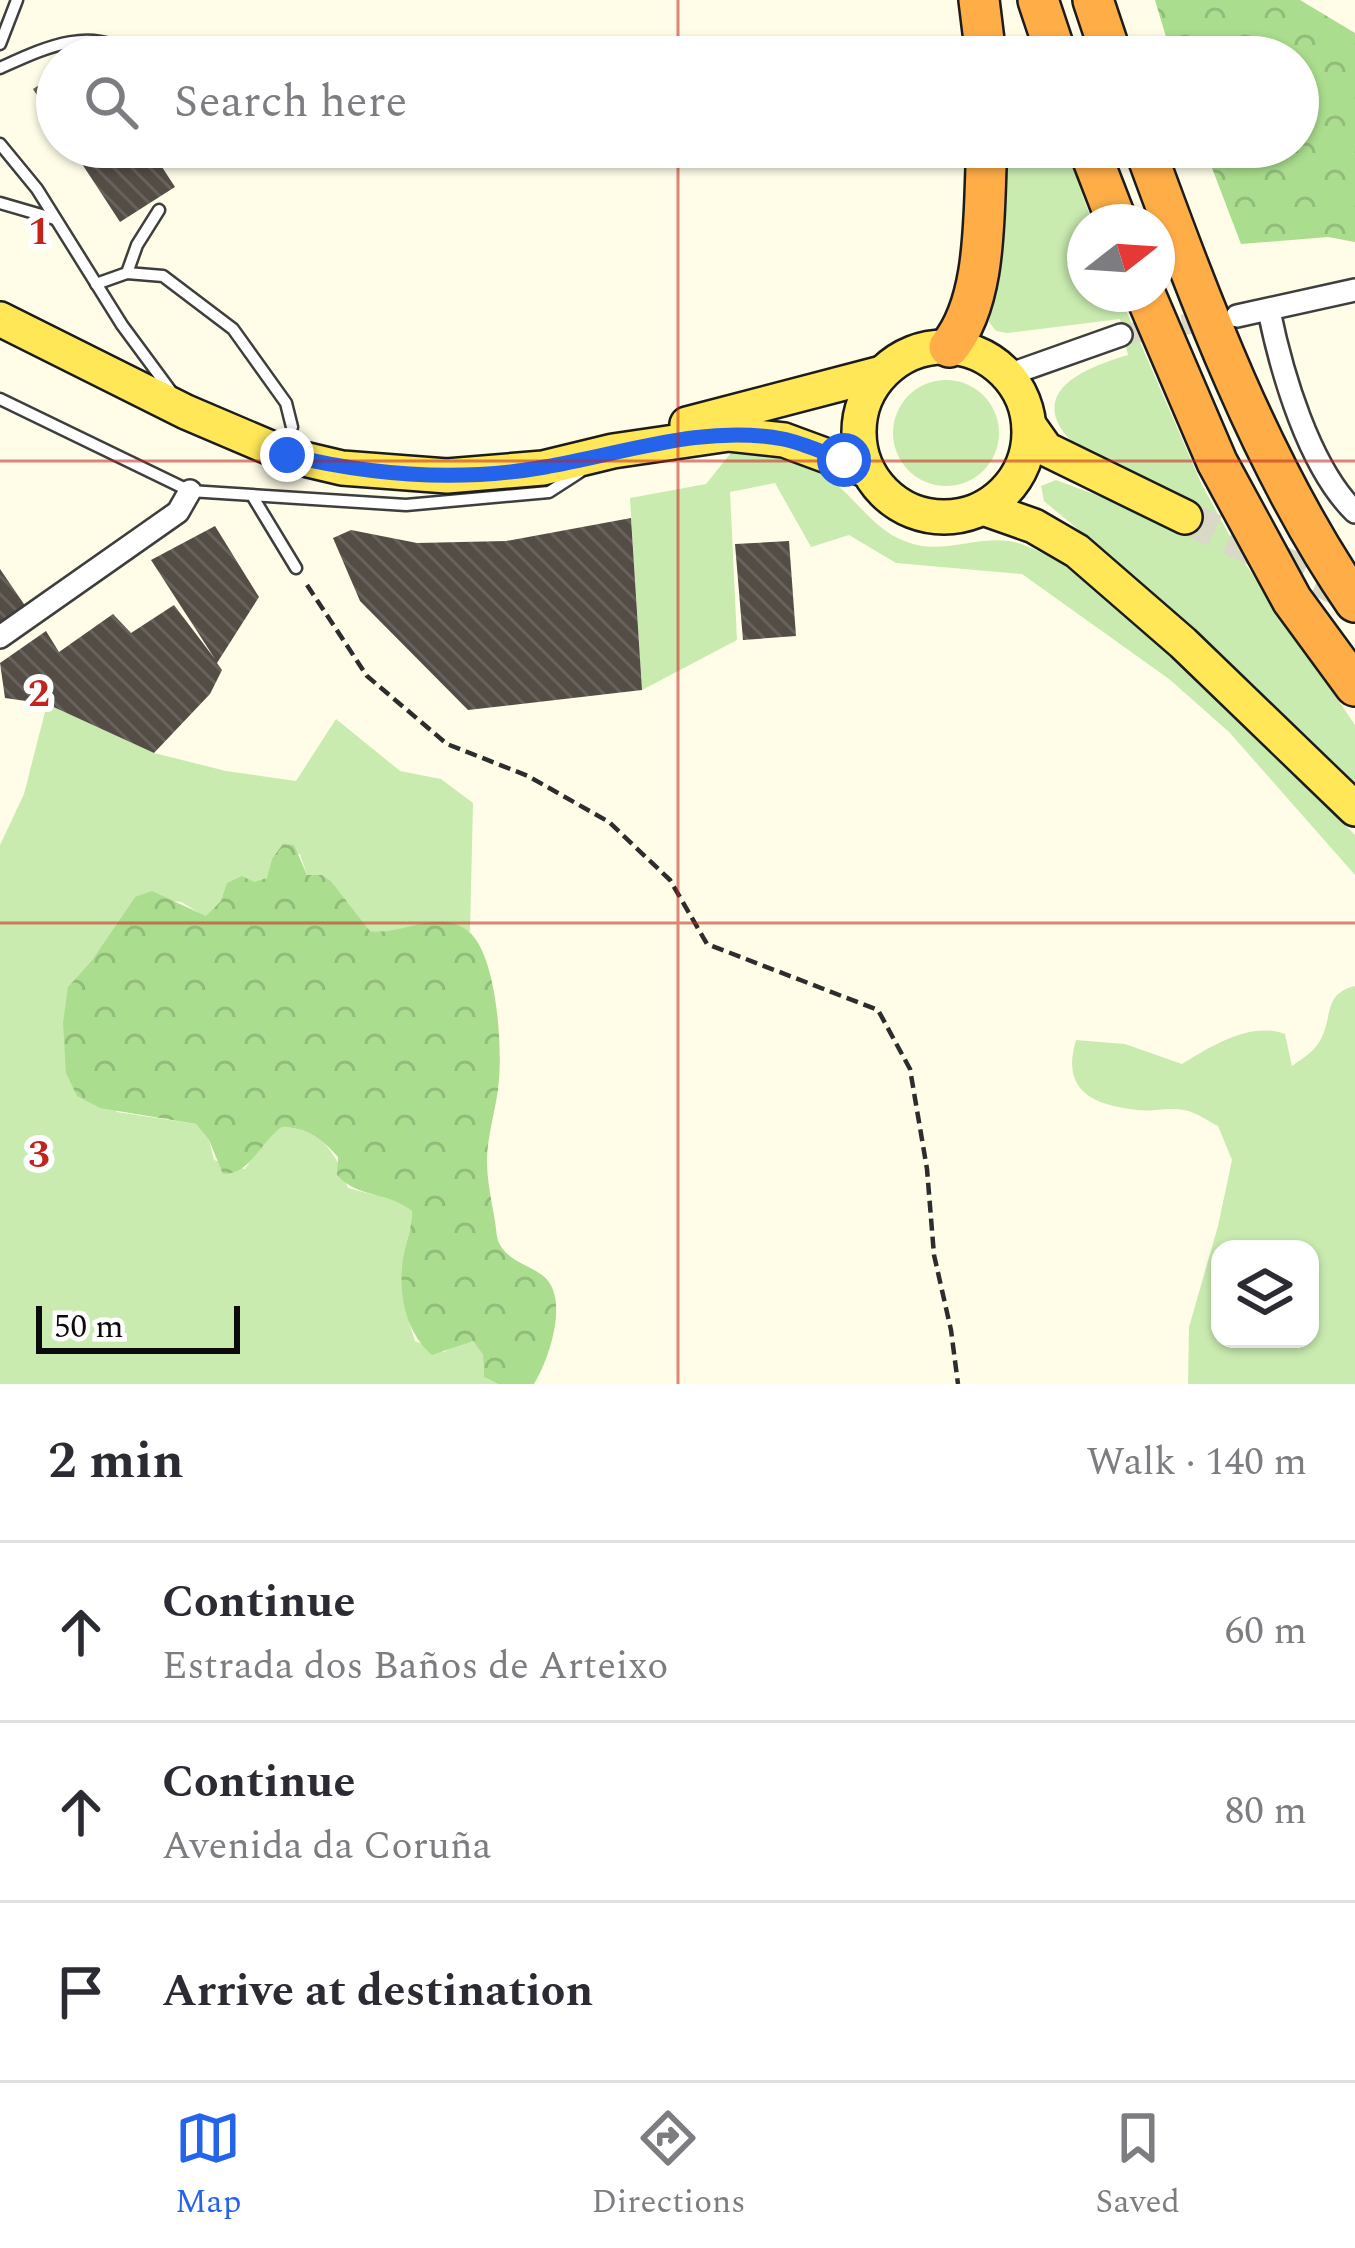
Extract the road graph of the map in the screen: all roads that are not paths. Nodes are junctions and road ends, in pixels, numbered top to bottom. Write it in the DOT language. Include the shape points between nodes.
graph roads {
  1 [pos="17,0"];
  2 [pos="980,0"];
  3 [pos="1038,0"];
  4 [pos="1093,0"];
  5 [pos="984,36"];
  6 [pos="1050,36"];
  7 [pos="1105,36"];
  8 [pos="0,44"];
  9 [pos="36,52"];
  10 [pos="0,68"];
  11 [pos="0,144"];
  12 [pos="985,168"];
  13 [pos="1096,168"];
  14 [pos="1152,168"];
  15 [pos="0,203"];
  16 [pos="1110,204"];
  17 [pos="159,210"];
  18 [pos="58,220"];
  19 [pos="127,273"];
  20 [pos="96,284"];
  21 [pos="1355,290"];
  22 [pos="1269,311"];
  23 [pos="1153,312"];
  24 [pos="1237,316"];
  25 [pos="0,319"];
  26 [pos="1121,334"];
  27 [pos="949,347"];
  28 [pos="882,374"];
  29 [pos="1008,375"];
  30 [pos="0,399"];
  31 [pos="186,412"];
  32 [pos="1029,425"];
  33 [pos="292,427"];
  34 [pos="613,451"];
  35 [pos="868,471"];
  36 [pos="190,491"];
  37 [pos="253,496"];
  38 [pos="983,508"];
  39 [pos="1355,512"];
  40 [pos="1185,517"];
  41 [pos="296,568"];
  42 [pos="1355,602"];
  43 [pos="0,638"];
  44 [pos="1355,686"];
  45 [pos="1355,809"];
  1 -- 8 [label="lane"];
  2 -- 5 [label="highway"];
  3 -- 6 [label="highway"];
  4 -- 7 [label="highway"];
  9 -- 10 [label="lane"];
  11 -- 18 [label="lane"];
  12 -- 27 [label="highway" via="976,288"];
  13 -- 16 [label="highway"];
  14 -- 42 [label="highway" via="1268,448"];
  15 -- 18 [label="lane"];
  17 -- 19 [label="lane"];
  18 -- 20 [label="lane"];
  19 -- 20 [label="lane"];
  19 -- 33 [label="lane" via="163,276 233,329 286,403"];
  20 -- 31 [label="lane"];
  21 -- 22 [label="street"];
  22 -- 24 [label="street"];
  22 -- 39 [label="street" via="1279,359 1331,488"];
  23 -- 44 [label="highway" via="1228,482 1292,600"];
  25 -- 31 [label="main road"];
  26 -- 29 [label="street"];
  27 -- 28 [label="main road" via="913,354"];
  27 -- 29 [label="main road"];
  28 -- 34 [label="main road" via="713,415"];
  28 -- 35 [label="main road" via="860,420"];
  29 -- 32 [label="main road"];
  30 -- 36 [label="lane"];
  31 -- 34 [label="main road" via="287,455 342,468 447,476 543,468"];
  32 -- 38 [label="main road" via="1018,474"];
  32 -- 40 [label="main road" via="1046,449"];
  34 -- 35 [label="main road" via="729,434 784,440"];
  34 -- 37 [label="lane" via="548,492 406,506"];
  35 -- 38 [label="main road" via="906,508 931,516"];
  36 -- 37 [label="lane"];
  36 -- 43 [label="street" via="178,512"];
  37 -- 41 [label="lane"];
  38 -- 45 [label="main road" via="1077,551"];
}
